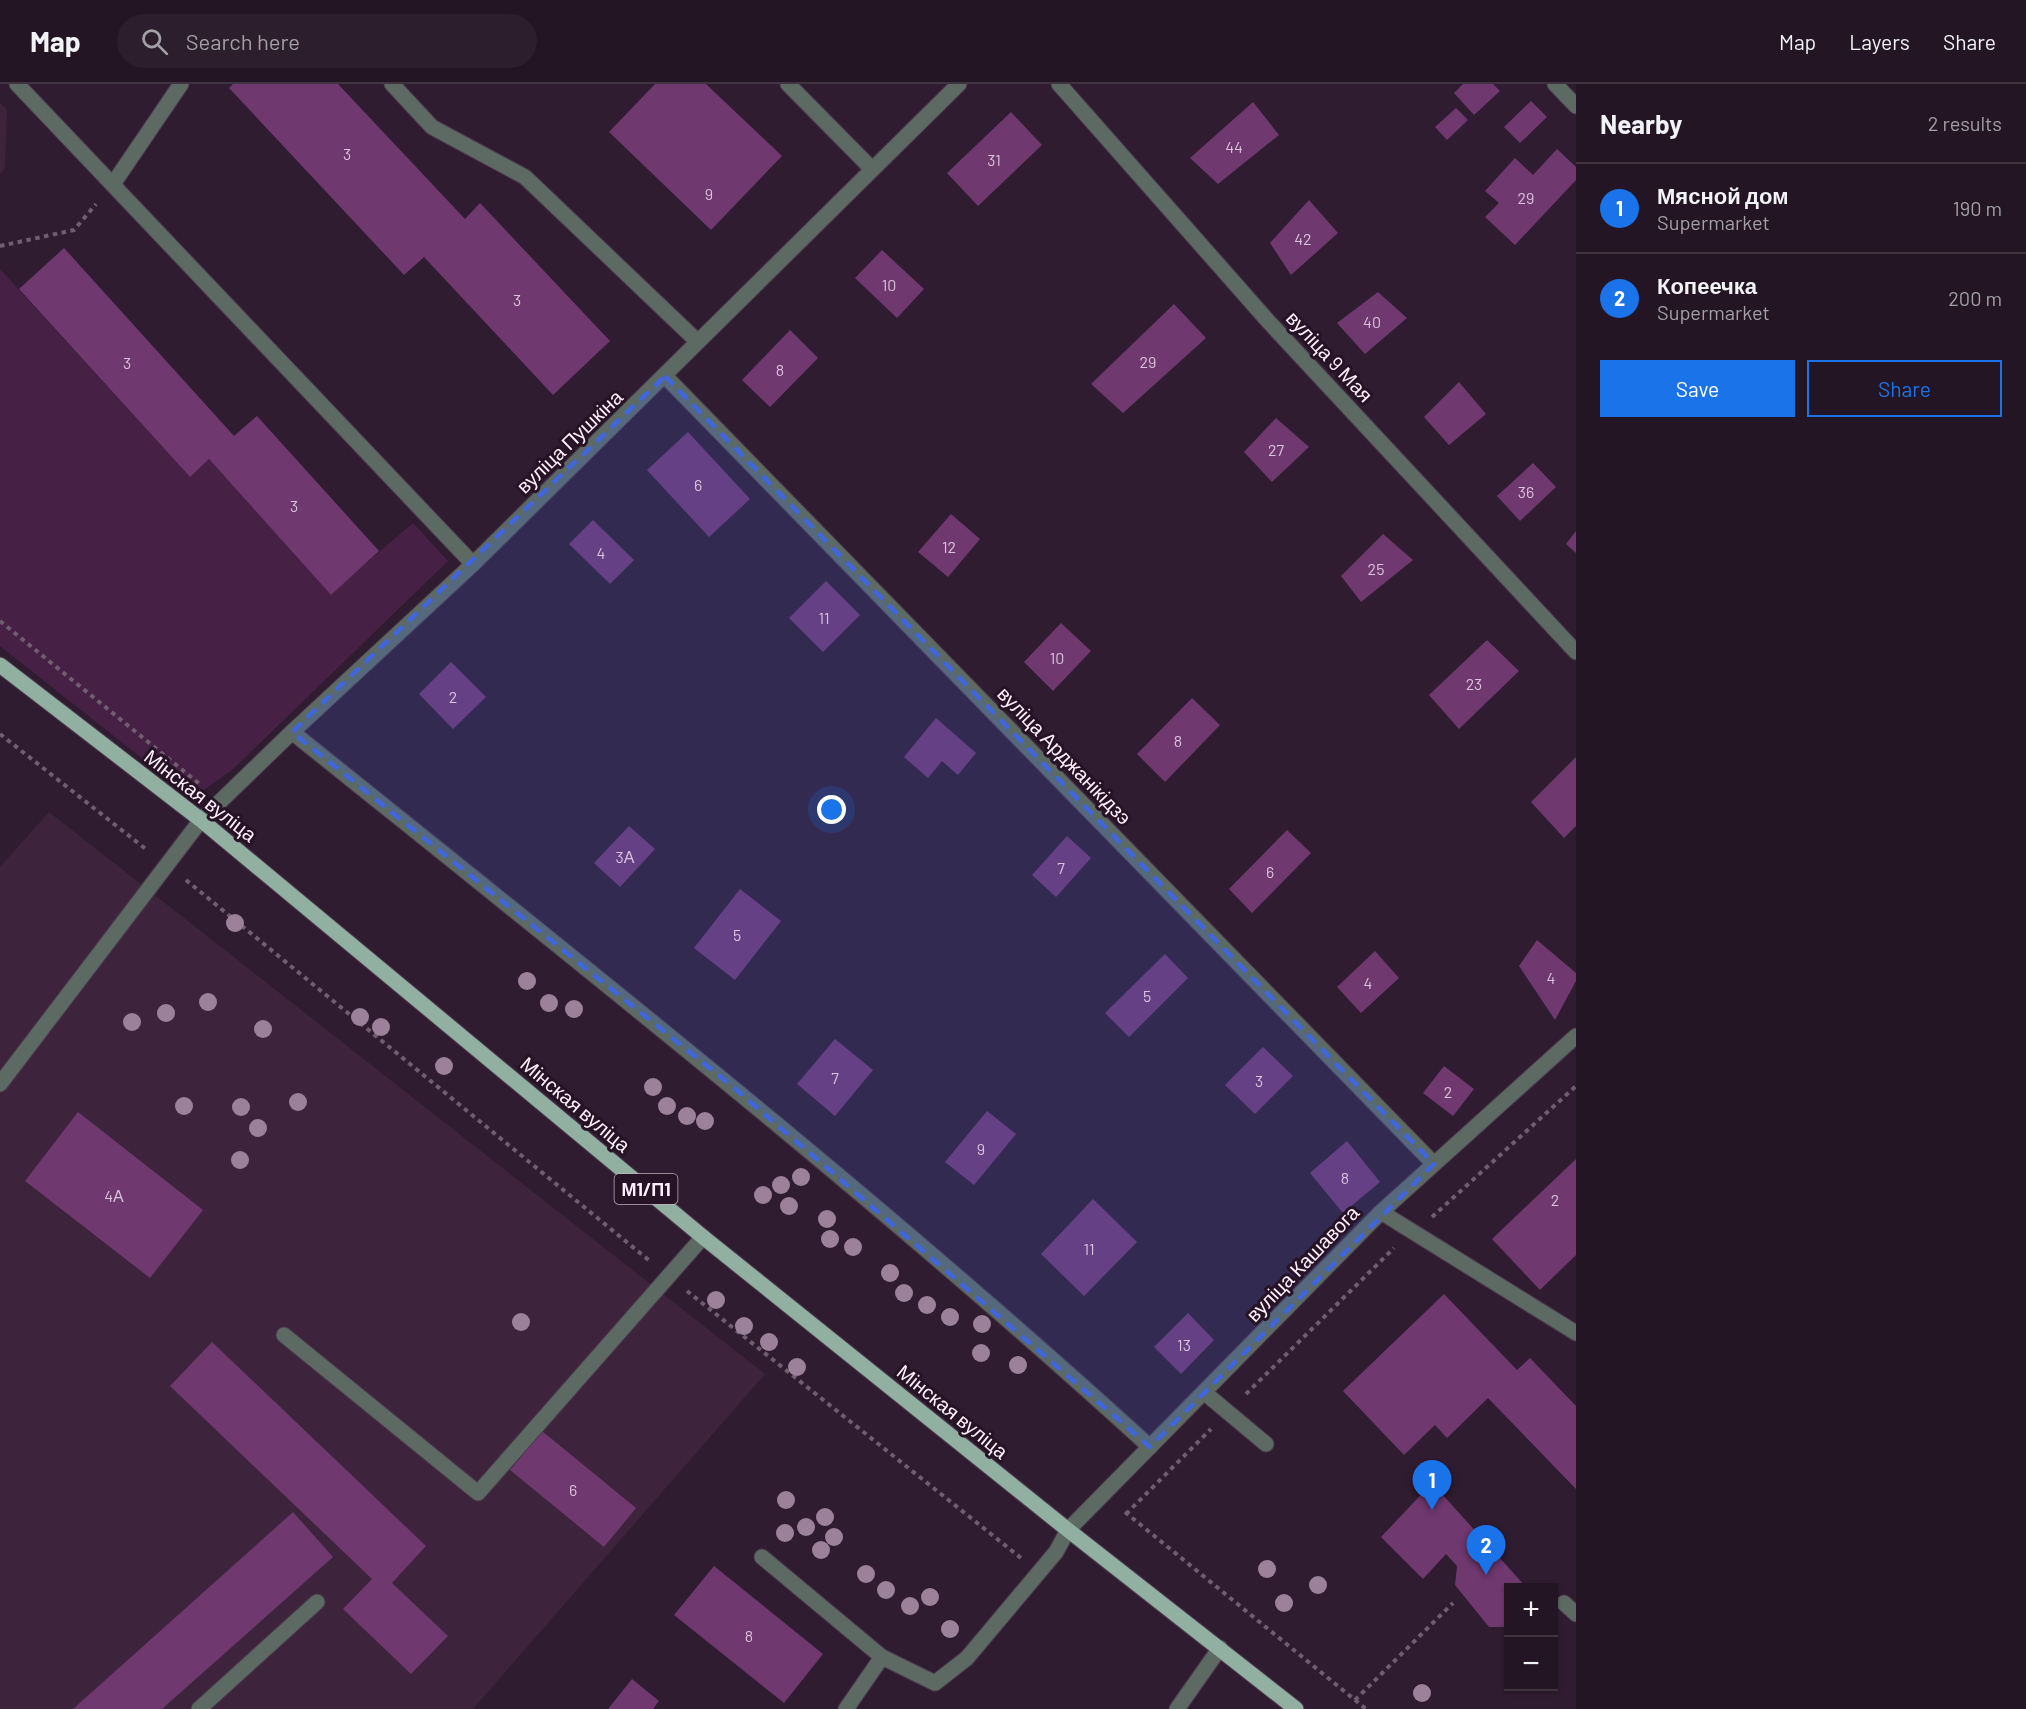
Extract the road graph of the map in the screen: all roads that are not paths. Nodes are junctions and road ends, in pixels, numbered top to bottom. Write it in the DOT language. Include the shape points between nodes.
graph roads {
  1 [pos="17,84"];
  2 [pos="181,84"];
  3 [pos="392,84"];
  4 [pos="788,84"];
  5 [pos="959,84"];
  6 [pos="1059,84"];
  7 [pos="1556,84"];
  8 [pos="1576,106"];
  9 [pos="872,169"];
  10 [pos="113,184"];
  11 [pos="698,341"];
  12 [pos="665,375"];
  13 [pos="473,564"];
  14 [pos="1576,652"];
  15 [pos="0,665"];
  16 [pos="292,732"];
  17 [pos="201,820"];
  18 [pos="1576,1036"];
  19 [pos="0,1084"];
  20 [pos="1434,1164"];
  21 [pos="1381,1212"];
  22 [pos="703,1237"];
  23 [pos="1575,1329"];
  24 [pos="284,1335"];
  25 [pos="1205,1393"];
  26 [pos="1266,1444"];
  27 [pos="1150,1447"];
  28 [pos="1068,1530"];
  29 [pos="762,1557"];
  30 [pos="317,1602"];
  31 [pos="1564,1603"];
  32 [pos="1576,1614"];
  33 [pos="1220,1648"];
  34 [pos="882,1657"];
  35 [pos="199,1709"];
  36 [pos="846,1709"];
  37 [pos="1177,1709"];
  38 [pos="1296,1709"];
  1 -- 10 [label="street"];
  2 -- 10 [label="street"];
  3 -- 11 [label="street" via="432,128 525,177"];
  4 -- 9 [label="street"];
  5 -- 9 [label="street, вуліца Пушкіна"];
  6 -- 14 [label="street, вуліца 9 Мая" via="1268,321"];
  7 -- 8 [label="street"];
  9 -- 11 [label="street, вуліца Пушкіна"];
  10 -- 13 [label="street"];
  11 -- 12 [label="street, вуліца Пушкіна"];
  12 -- 13 [label="street, вуліца Пушкіна"];
  12 -- 20 [label="street, вуліца Арджанікідзэ"];
  13 -- 16 [label="street, вуліца Пушкіна"];
  15 -- 17 [label="main road, Мінская вуліца / М1/П1"];
  16 -- 17 [label="street, вуліца Пушкіна"];
  16 -- 27 [label="street" via="733,1087 1049,1354"];
  17 -- 19 [label="street, вуліца Пушкіна"];
  17 -- 22 [label="main road, Мінская вуліца / М1/П1"];
  18 -- 20 [label="street, вуліца Кашавога"];
  20 -- 21 [label="street, вуліца Кашавога"];
  21 -- 23 [label="street"];
  21 -- 25 [label="street, вуліца Кашавога"];
  22 -- 24 [label="street" via="478,1493"];
  22 -- 28 [label="main road, Мінская вуліца / М1/П1"];
  25 -- 26 [label="street"];
  25 -- 27 [label="street, вуліца Кашавога"];
  27 -- 28 [label="street, вуліца Кашавога"];
  28 -- 33 [label="main road, Мінская вуліца / М1/П1"];
  28 -- 34 [label="street, вуліца Кашавога" via="1056,1552 967,1658 935,1683"];
  29 -- 34 [label="street"];
  30 -- 35 [label="street"];
  31 -- 32 [label="street"];
  33 -- 37 [label="street"];
  33 -- 38 [label="main road, Мінская вуліца / М1/П1"];
  34 -- 36 [label="street"];
}
